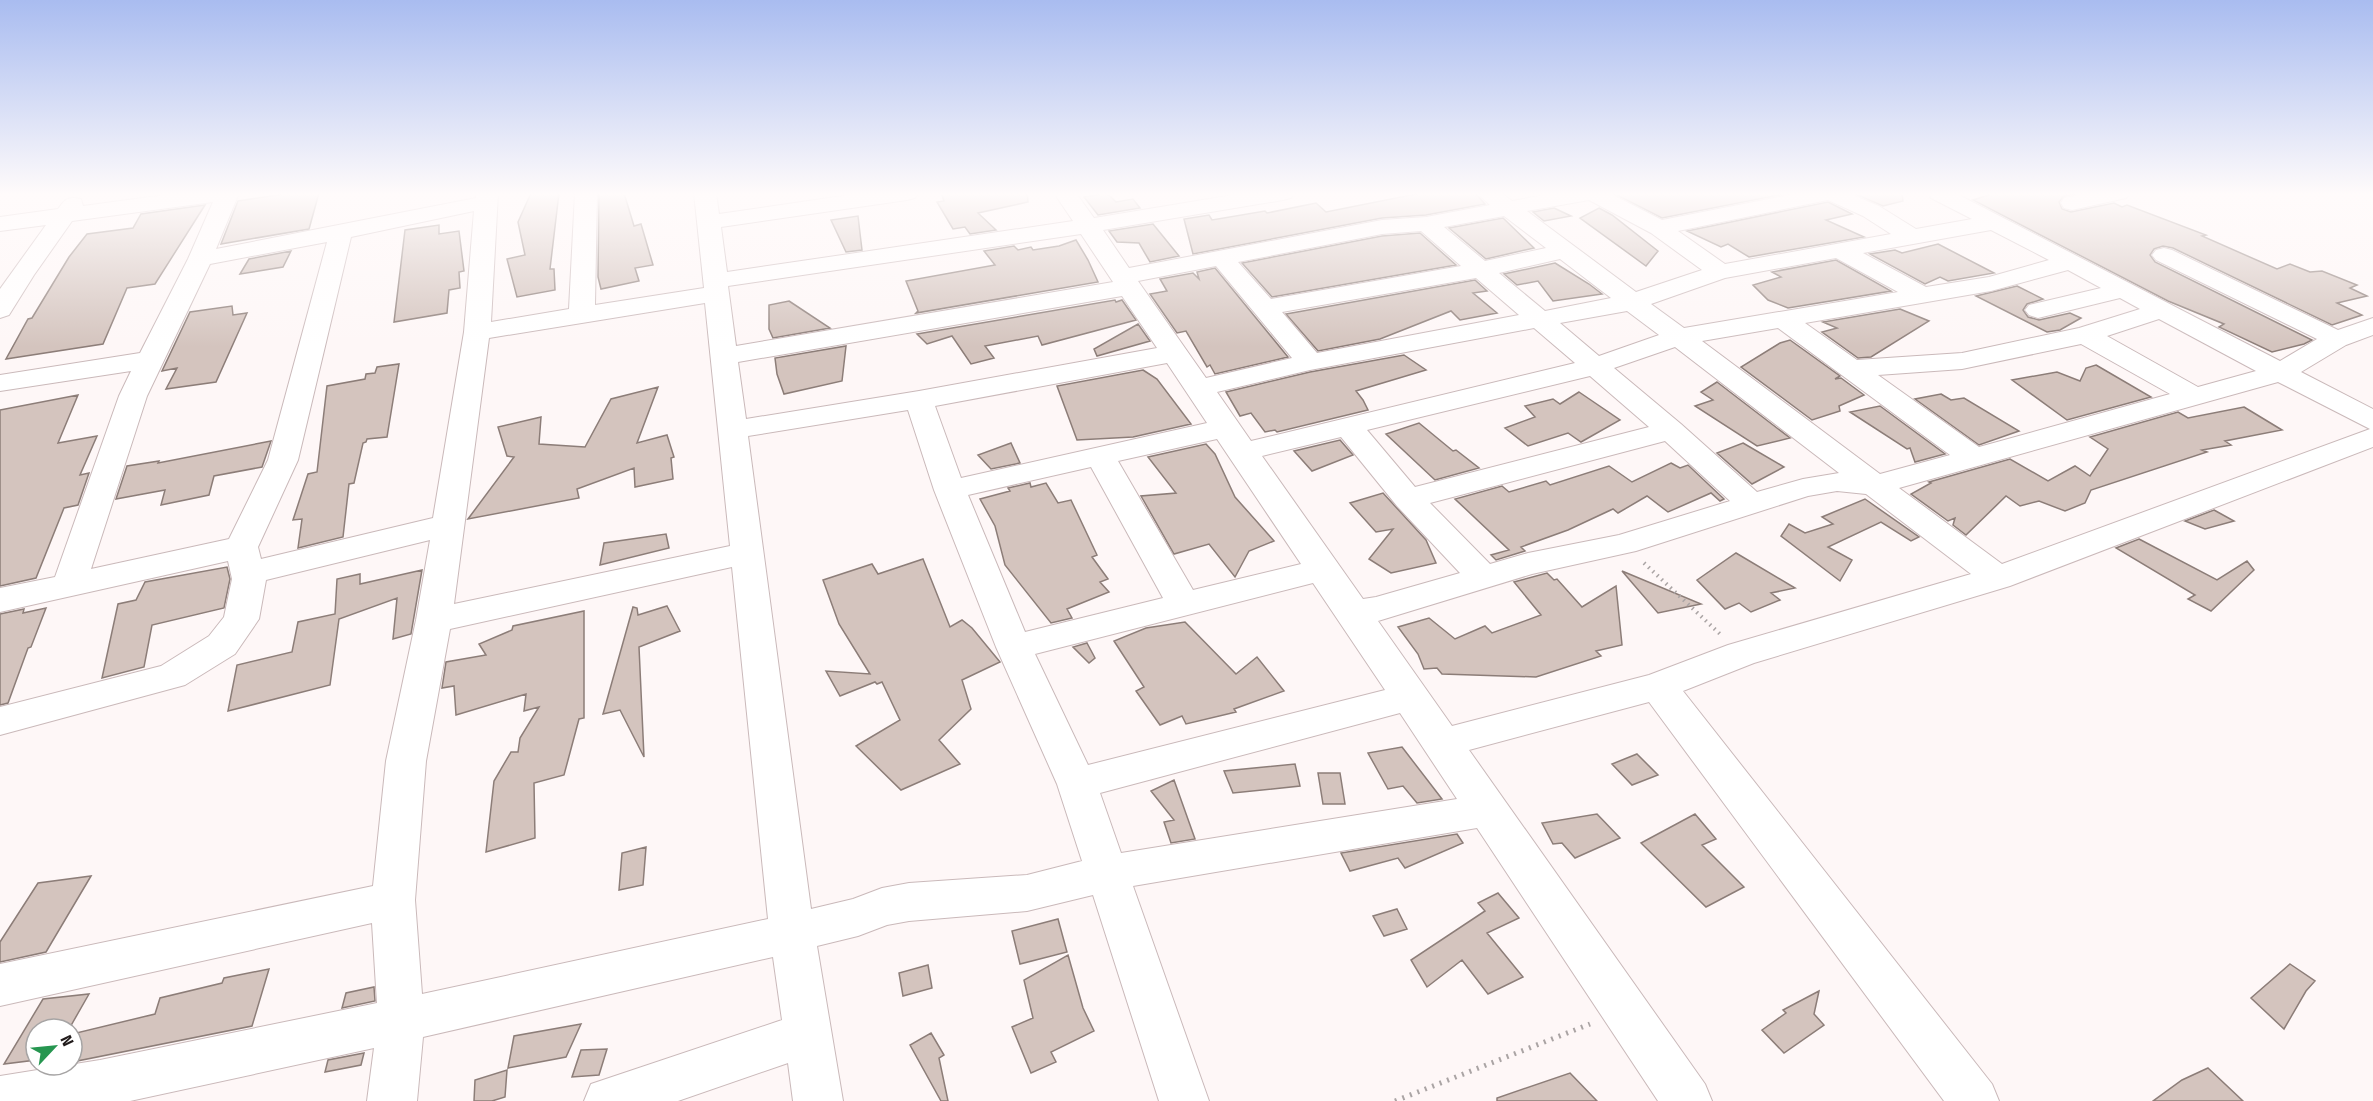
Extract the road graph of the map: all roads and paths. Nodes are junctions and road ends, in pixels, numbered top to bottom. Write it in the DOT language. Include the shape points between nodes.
graph roads {
  1 [pos="40,244"];
  2 [pos="206,244"];
  3 [pos="274,244"];
  4 [pos="339,244"];
  5 [pos="483,244"];
  6 [pos="584,244"];
  7 [pos="711,244"];
  8 [pos="976,244"];
  9 [pos="1100,244"];
  10 [pos="1296,244"];
  11 [pos="1450,244"];
  12 [pos="1555,244"];
  13 [pos="1682,244"];
  14 [pos="1872,244"];
  15 [pos="2038,244"];
  16 [pos="1564,251"];
  17 [pos="1841,251"];
  18 [pos="2164,255"];
  19 [pos="200,259"];
  20 [pos="1223,259"];
  21 [pos="2071,262"];
  22 [pos="1480,270"];
  23 [pos="1720,272"];
  24 [pos="11,276"];
  25 [pos="1126,282"];
  26 [pos="716,287"];
  27 [pos="2124,290"];
  28 [pos="1921,295"];
  29 [pos="1632,302"];
  30 [pos="1264,308"];
  31 [pos="0,310"];
  32 [pos="2038,310"];
  33 [pos="2161,310"];
  34 [pos="582,315"];
  35 [pos="1539,319"];
  36 [pos="1785,321"];
  37 [pos="2373,327"];
  38 [pos="477,332"];
  39 [pos="2085,335"];
  40 [pos="1679,337"];
  41 [pos="2337,339"];
  42 [pos="1175,353"];
  43 [pos="724,356"];
  44 [pos="150,360"];
  45 [pos="1310,362"];
  46 [pos="1595,366"];
  47 [pos="1852,369"];
  48 [pos="2279,373"];
  49 [pos="0,383"];
  50 [pos="1198,388"];
  51 [pos="2194,396"];
  52 [pos="919,400"];
  53 [pos="2373,421"];
  54 [pos="1348,426"];
  55 [pos="733,430"];
  56 [pos="1671,430"];
  57 [pos="2373,437"];
  58 [pos="1234,440"];
  59 [pos="1099,455"];
  60 [pos="1973,458"];
  61 [pos="1875,485"];
  62 [pos="950,490"];
  63 [pos="1408,499"];
  64 [pos="1752,504"];
  65 [pos="448,525"];
  66 [pos="1624,544"];
  67 [pos="747,554"];
  68 [pos="245,560"];
  69 [pos="1323,569"];
  70 [pos="1484,578"];
  71 [pos="1998,578"];
  72 [pos="69,585"];
  73 [pos="0,600"];
  74 [pos="1184,604"];
  75 [pos="1354,612"];
  76 [pos="434,620"];
  77 [pos="1014,647"];
  78 [pos="1741,654"];
  79 [pos="1658,686"];
  80 [pos="1410,697"];
  81 [pos="0,721"];
  82 [pos="1442,743"];
  83 [pos="1077,784"];
  84 [pos="1488,810"];
  85 [pos="1107,873"];
  86 [pos="393,900"];
  87 [pos="792,933"];
  88 [pos="0,985"];
  89 [pos="1624,1010"];
  90 [pos="401,1020"];
  91 [pos="807,1034"];
  92 [pos="96,1092"];
  93 [pos="0,1100"];
  94 [pos="392,1101"];
  95 [pos="609,1101"];
  96 [pos="818,1101"];
  97 [pos="1184,1101"];
  98 [pos="1395,1101"];
  99 [pos="1687,1101"];
  100 [pos="1974,1101"];
  1 -- 24 [label="street"];
  2 -- 19 [label="street"];
  3 -- 19 [label="street"];
  4 -- 68 [label="street" via="283,460"];
  5 -- 38 [label="street"];
  6 -- 34 [label="street"];
  7 -- 26 [label="street"];
  8 -- 26 [label="street"];
  9 -- 25 [label="street"];
  10 -- 20 [label="street"];
  11 -- 22 [label="street"];
  12 -- 16 [label="street"];
  13 -- 23 [label="street"];
  14 -- 17 [label="street"];
  15 -- 21 [label="street"];
  16 -- 22 [label="street"];
  16 -- 29 [label="street"];
  17 -- 23 [label="street"];
  17 -- 28 [label="street"];
  18 -- 41 [label="street"];
  19 -- 44 [label="street"];
  20 -- 25 [label="street"];
  20 -- 30 [label="street"];
  21 -- 27 [label="street"];
  21 -- 28 [label="street" via="1991,284"];
  22 -- 30 [label="street"];
  22 -- 35 [label="street"];
  23 -- 29 [label="street"];
  24 -- 31 [label="street"];
  25 -- 42 [label="street"];
  25 -- 43 [label="street"];
  26 -- 34 [label="street"];
  26 -- 43 [label="street"];
  27 -- 32 [label="street"];
  27 -- 33 [label="street"];
  28 -- 36 [label="street"];
  29 -- 35 [label="street"];
  29 -- 40 [label="street"];
  30 -- 45 [label="street"];
  33 -- 39 [label="street"];
  33 -- 48 [label="street"];
  34 -- 38 [label="street"];
  35 -- 45 [label="street"];
  35 -- 46 [label="street"];
  36 -- 40 [label="street"];
  36 -- 47 [label="street"];
  37 -- 41 [label="street"];
  38 -- 65 [label="street"];
  39 -- 47 [label="street" via="1962,362"];
  39 -- 51 [label="street"];
  40 -- 46 [label="street"];
  40 -- 61 [label="street"];
  41 -- 48 [label="street"];
  42 -- 50 [label="street"];
  42 -- 52 [label="street"];
  43 -- 55 [label="street"];
  44 -- 49 [label="street"];
  44 -- 72 [label="street" via="133,396"];
  45 -- 50 [label="street"];
  46 -- 54 [label="street"];
  46 -- 56 [label="street"];
  47 -- 60 [label="street"];
  48 -- 51 [label="street"];
  48 -- 53 [label="street"];
  50 -- 58 [label="street"];
  51 -- 60 [label="street"];
  52 -- 55 [label="street"];
  52 -- 62 [label="street"];
  54 -- 58 [label="street"];
  54 -- 63 [label="street"];
  55 -- 67 [label="street"];
  56 -- 63 [label="street"];
  56 -- 64 [label="street"];
  57 -- 71 [label="street"];
  58 -- 59 [label="street"];
  58 -- 69 [label="street"];
  59 -- 62 [label="street"];
  59 -- 74 [label="street"];
  60 -- 61 [label="street"];
  61 -- 64 [label="street" via="1837,482"];
  61 -- 71 [label="street"];
  62 -- 77 [label="street"];
  63 -- 70 [label="street"];
  64 -- 66 [label="street"];
  65 -- 68 [label="street"];
  65 -- 76 [label="street"];
  66 -- 70 [label="street" via="1528,564"];
  66 -- 78 [label="path"];
  67 -- 76 [label="street"];
  67 -- 87 [label="street"];
  68 -- 72 [label="street"];
  68 -- 81 [label="street" via="249,579 241,619 222,645 201,660 172,676"];
  69 -- 74 [label="street"];
  69 -- 75 [label="street"];
  70 -- 75 [label="street"];
  71 -- 78 [label="street"];
  72 -- 73 [label="street"];
  74 -- 77 [label="street"];
  75 -- 80 [label="street"];
  76 -- 86 [label="street" via="406,761"];
  77 -- 83 [label="street"];
  78 -- 79 [label="street"];
  79 -- 82 [label="street"];
  79 -- 100 [label="street"];
  80 -- 82 [label="street"];
  80 -- 83 [label="street"];
  82 -- 84 [label="street"];
  83 -- 85 [label="street"];
  84 -- 85 [label="street"];
  84 -- 89 [label="street"];
  85 -- 87 [label="street" via="1027,893 882,907"];
  85 -- 97 [label="street"];
  86 -- 88 [label="street"];
  86 -- 90 [label="street"];
  87 -- 90 [label="street"];
  87 -- 91 [label="street"];
  89 -- 98 [label="path"];
  89 -- 99 [label="street"];
  90 -- 92 [label="street"];
  90 -- 94 [label="street"];
  91 -- 95 [label="street"];
  91 -- 96 [label="street"];
  92 -- 93 [label="street"];
}
